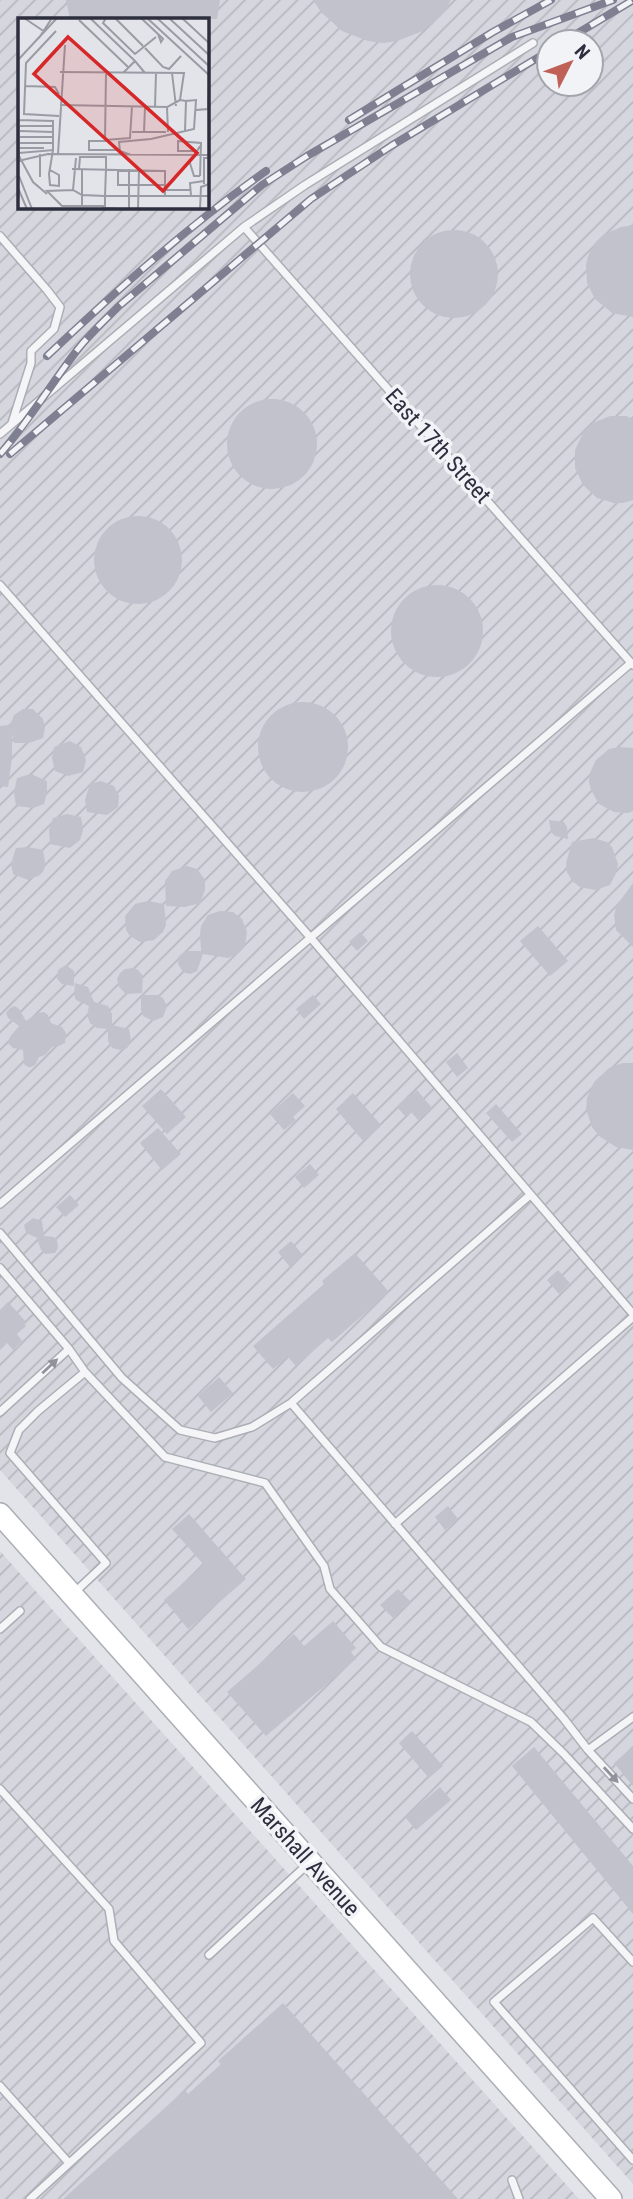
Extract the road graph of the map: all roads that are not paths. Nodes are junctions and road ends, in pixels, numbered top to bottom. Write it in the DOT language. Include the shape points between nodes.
graph roads {
  1 [pos="533,43"];
  2 [pos="244,226"];
  3 [pos="0,236"];
  4 [pos="12,424"];
  5 [pos="0,434"];
  6 [pos="0,585"];
  7 [pos="632,664"];
  8 [pos="310,937"];
  9 [pos="530,1195"];
  10 [pos="0,1204"];
  11 [pos="0,1233"];
  12 [pos="0,1268"];
  13 [pos="633,1316"];
  14 [pos="69,1349"];
  15 [pos="85,1372"];
  16 [pos="291,1403"];
  17 [pos="0,1412"];
  18 [pos="0,1514"];
  19 [pos="395,1524"];
  20 [pos="71,1594"];
  21 [pos="20,1611"];
  22 [pos="0,1629"];
  23 [pos="633,1717"];
  24 [pos="588,1751"];
  25 [pos="0,1789"];
  26 [pos="633,1799"];
  27 [pos="633,1829"];
  28 [pos="310,1862"];
  29 [pos="209,1955"];
  30 [pos="633,1962"];
  31 [pos="0,2086"];
  32 [pos="633,2160"];
  33 [pos="69,2163"];
  34 [pos="512,2180"];
  35 [pos="30,2199"];
  36 [pos="519,2199"];
  37 [pos="611,2199"];
  1 -- 2 [label="lane"];
  2 -- 4 [label="lane"];
  2 -- 7 [label="lane, East 17th Street"];
  3 -- 4 [label="lane" via="60,307 54,329 31,351"];
  4 -- 5 [label="lane"];
  6 -- 8 [label="lane"];
  7 -- 8 [label="lane"];
  8 -- 9 [label="lane"];
  8 -- 10 [label="lane"];
  9 -- 13 [label="lane"];
  9 -- 16 [label="lane"];
  11 -- 16 [label="lane" via="122,1378 180,1430 215,1438 252,1427"];
  12 -- 14 [label="lane"];
  13 -- 19 [label="lane"];
  14 -- 15 [label="lane"];
  17 -- 14 [label="lane, one-way"];
  15 -- 20 [label="lane" via="19,1430 10,1453 106,1563"];
  15 -- 27 [label="lane" via="165,1457 265,1483 324,1566 330,1589 381,1647 531,1722"];
  16 -- 19 [label="lane"];
  18 -- 20 [label="street, Marshall Avenue"];
  19 -- 24 [label="lane"];
  20 -- 28 [label="street, Marshall Avenue"];
  21 -- 22 [label="lane"];
  23 -- 24 [label="lane"];
  24 -- 26 [label="lane, one-way"];
  25 -- 33 [label="lane" via="109,1909 114,1941 201,2043"];
  28 -- 29 [label="lane"];
  28 -- 37 [label="street, Marshall Avenue"];
  30 -- 32 [label="lane" via="593,1918 494,2002"];
  31 -- 33 [label="lane"];
  33 -- 35 [label="lane"];
  34 -- 36 [label="lane"];
}
